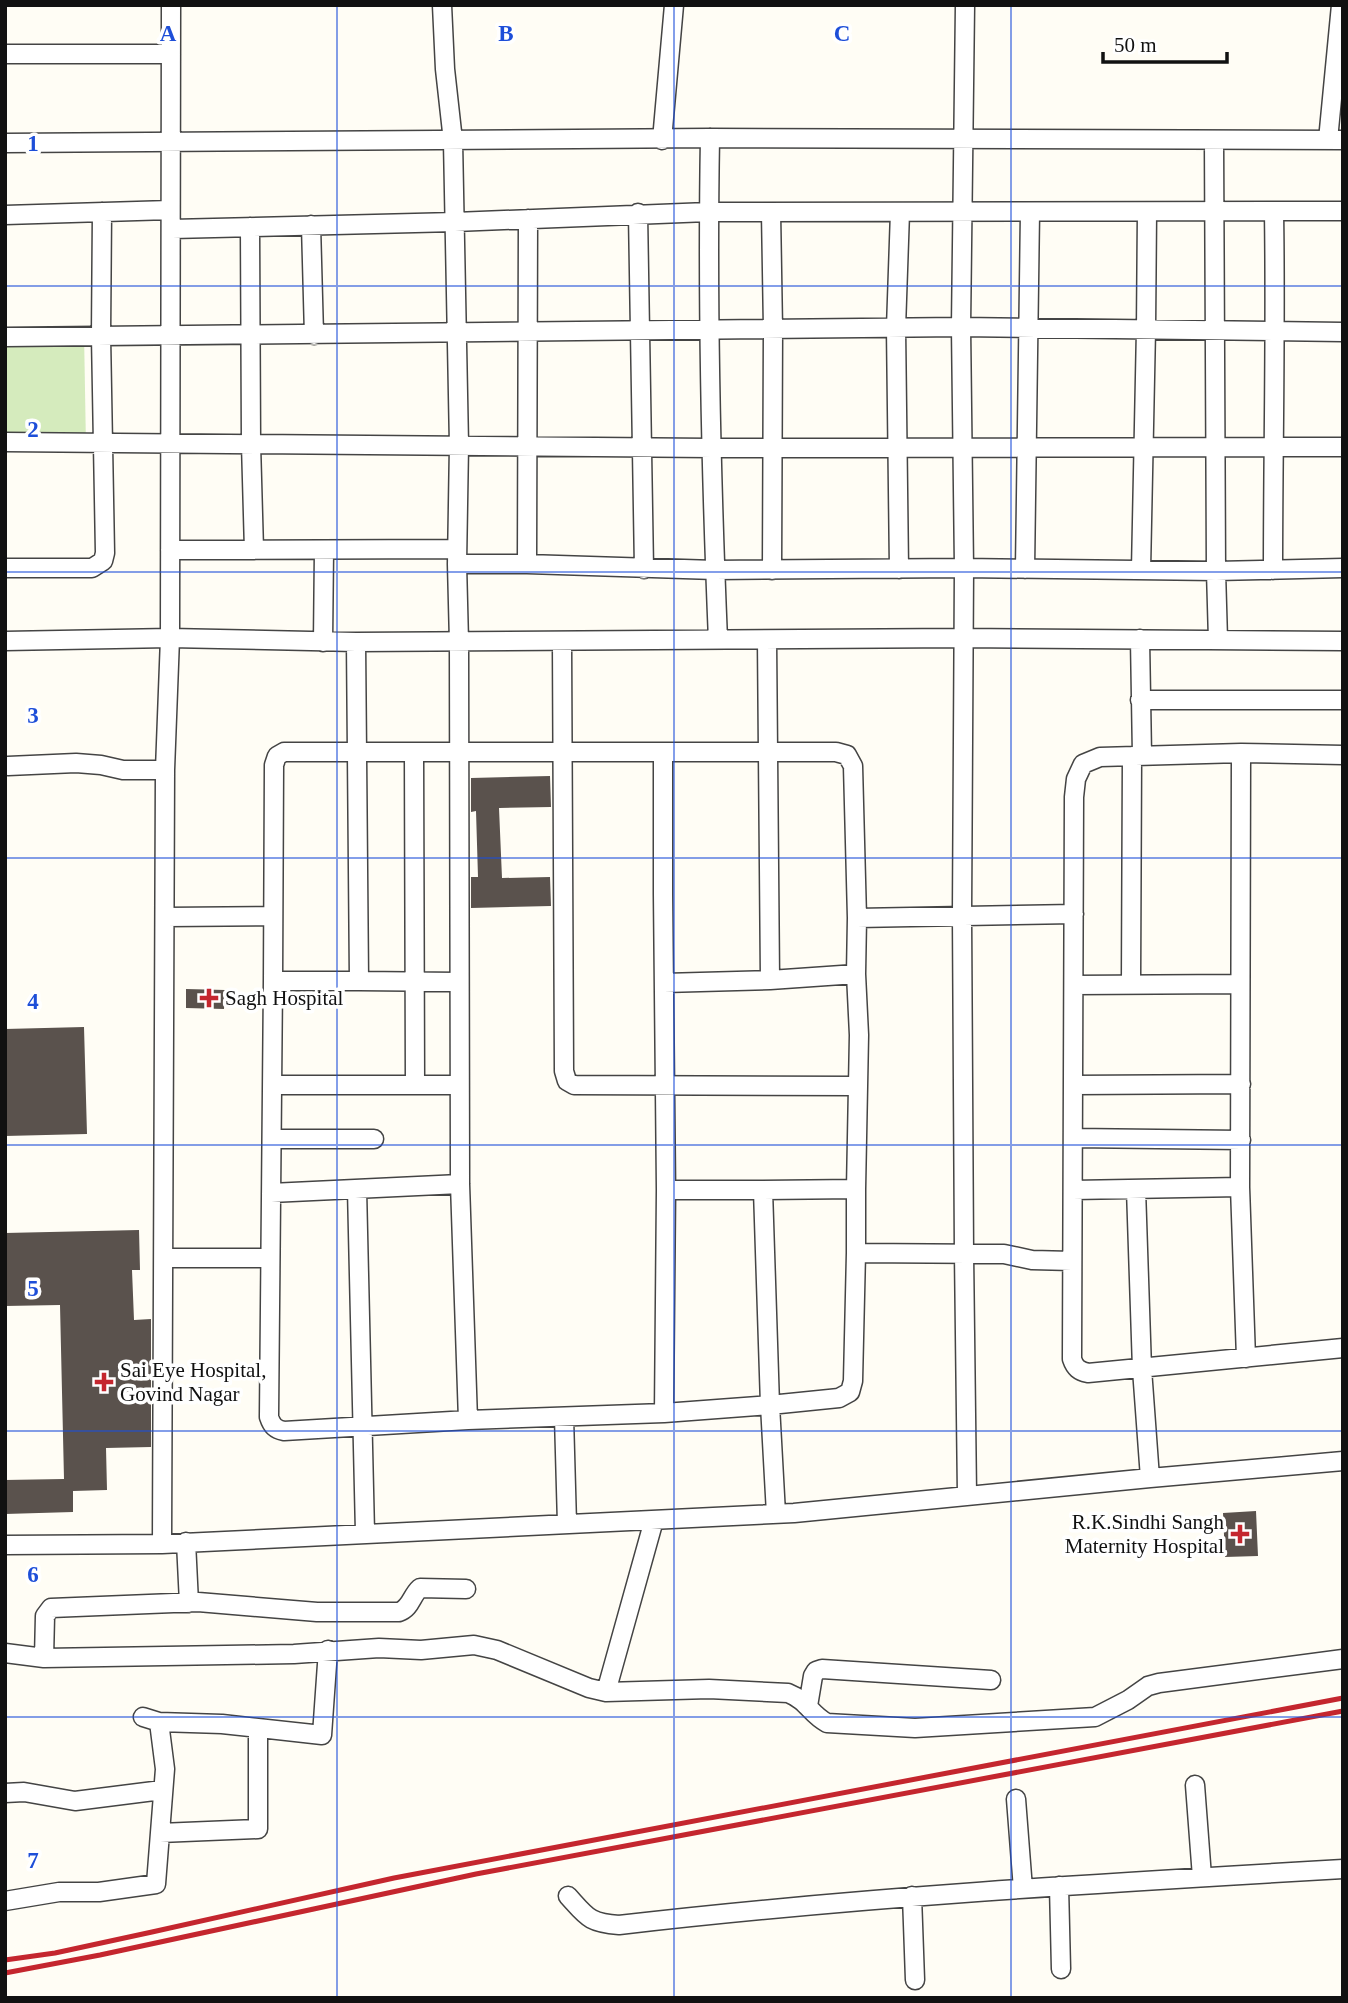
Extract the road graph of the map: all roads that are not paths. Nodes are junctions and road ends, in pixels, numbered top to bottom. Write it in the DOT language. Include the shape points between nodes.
graph roads {
  1 [pos="171,5"];
  2 [pos="442,5"];
  3 [pos="674,5"];
  4 [pos="965,5"];
  5 [pos="1341,5"];
  6 [pos="5,54"];
  7 [pos="171,54"];
  8 [pos="710,138"];
  9 [pos="962,138"];
  10 [pos="662,140"];
  11 [pos="1214,140"];
  12 [pos="1335,140"];
  13 [pos="453,141"];
  14 [pos="5,143"];
  15 [pos="171,143"];
  16 [pos="170,210"];
  17 [pos="1343,211"];
  18 [pos="102,212"];
  19 [pos="708,212"];
  20 [pos="771,212"];
  21 [pos="900,212"];
  22 [pos="961,212"];
  23 [pos="1030,212"];
  24 [pos="1147,212"];
  25 [pos="1215,212"];
  26 [pos="1274,212"];
  27 [pos="638,213"];
  28 [pos="5,215"];
  29 [pos="528,219"];
  30 [pos="455,222"];
  31 [pos="311,225"];
  32 [pos="250,227"];
  33 [pos="172,229"];
  34 [pos="961,327"];
  35 [pos="897,328"];
  36 [pos="1030,328"];
  37 [pos="710,329"];
  38 [pos="773,329"];
  39 [pos="1146,329"];
  40 [pos="641,330"];
  41 [pos="1214,330"];
  42 [pos="527,331"];
  43 [pos="1276,331"];
  44 [pos="1343,332"];
  45 [pos="456,333"];
  46 [pos="250,335"];
  47 [pos="314,335"];
  48 [pos="101,336"];
  49 [pos="170,336"];
  50 [pos="5,337"];
  51 [pos="5,442"];
  52 [pos="102,443"];
  53 [pos="170,444"];
  54 [pos="251,444"];
  55 [pos="459,445"];
  56 [pos="527,446"];
  57 [pos="642,447"];
  58 [pos="1143,447"];
  59 [pos="1273,447"];
  60 [pos="1343,447"];
  61 [pos="711,448"];
  62 [pos="771,448"];
  63 [pos="898,448"];
  64 [pos="1215,448"];
  65 [pos="964,449"];
  66 [pos="1026,449"];
  67 [pos="170,550"];
  68 [pos="254,550"];
  69 [pos="324,550"];
  70 [pos="457,556"];
  71 [pos="527,565"];
  72 [pos="5,568"];
  73 [pos="964,568"];
  74 [pos="1343,568"];
  75 [pos="644,569"];
  76 [pos="899,569"];
  77 [pos="1026,569"];
  78 [pos="715,570"];
  79 [pos="772,570"];
  80 [pos="1141,570"];
  81 [pos="1273,570"];
  82 [pos="1216,571"];
  83 [pos="170,638"];
  84 [pos="963,638"];
  85 [pos="1139,639"];
  86 [pos="1218,639"];
  87 [pos="718,640"];
  88 [pos="768,640"];
  89 [pos="5,641"];
  90 [pos="562,641"];
  91 [pos="1343,641"];
  92 [pos="323,642"];
  93 [pos="356,642"];
  94 [pos="459,642"];
  95 [pos="1140,700"];
  96 [pos="1343,700"];
  97 [pos="356,752"];
  98 [pos="414,752"];
  99 [pos="459,752"];
  100 [pos="562,752"];
  101 [pos="663,752"];
  102 [pos="768,752"];
  103 [pos="1241,753"];
  104 [pos="1343,755"];
  105 [pos="1137,756"];
  106 [pos="8,766"];
  107 [pos="165,770"];
  108 [pos="1074,914"];
  109 [pos="962,915"];
  110 [pos="272,916"];
  111 [pos="166,917"];
  112 [pos="857,918"];
  113 [pos="856,974"];
  114 [pos="770,980"];
  115 [pos="273,981"];
  116 [pos="359,981"];
  117 [pos="414,982"];
  118 [pos="459,982"];
  119 [pos="664,983"];
  120 [pos="1131,984"];
  121 [pos="1240,984"];
  122 [pos="1074,985"];
  123 [pos="1241,1084"];
  124 [pos="272,1085"];
  125 [pos="415,1085"];
  126 [pos="459,1085"];
  127 [pos="1074,1085"];
  128 [pos="858,1086"];
  129 [pos="665,1087"];
  130 [pos="1073,1138"];
  131 [pos="272,1139"];
  132 [pos="374,1139"];
  133 [pos="1241,1140"];
  134 [pos="460,1184"];
  135 [pos="1240,1187"];
  136 [pos="358,1189"];
  137 [pos="856,1189"];
  138 [pos="1136,1189"];
  139 [pos="666,1190"];
  140 [pos="763,1190"];
  141 [pos="1073,1190"];
  142 [pos="271,1193"];
  143 [pos="856,1253"];
  144 [pos="964,1253"];
  145 [pos="164,1258"];
  146 [pos="270,1258"];
  147 [pos="1072,1261"];
  148 [pos="1343,1348"];
  149 [pos="1246,1358"];
  150 [pos="1142,1369"];
  151 [pos="770,1405"];
  152 [pos="664,1413"];
  153 [pos="564,1417"];
  154 [pos="468,1420"];
  155 [pos="361,1427"];
  156 [pos="1343,1461"];
  157 [pos="1150,1478"];
  158 [pos="967,1495"];
  159 [pos="776,1514"];
  160 [pos="654,1520"];
  161 [pos="567,1524"];
  162 [pos="365,1533"];
  163 [pos="186,1542"];
  164 [pos="162,1544"];
  165 [pos="5,1545"];
  166 [pos="466,1589"];
  167 [pos="189,1602"];
  168 [pos="328,1650"];
  169 [pos="5,1653"];
  170 [pos="44,1658"];
  171 [pos="1343,1659"];
  172 [pos="991,1679"];
  173 [pos="606,1692"];
  174 [pos="808,1706"];
  175 [pos="258,1728"];
  176 [pos="1195,1785"];
  177 [pos="162,1790"];
  178 [pos="5,1793"];
  179 [pos="1016,1799"];
  180 [pos="160,1833"];
  181 [pos="1343,1868"];
  182 [pos="1202,1877"];
  183 [pos="1059,1886"];
  184 [pos="1023,1889"];
  185 [pos="568,1896"];
  186 [pos="912,1896"];
  187 [pos="5,1900"];
  188 [pos="1061,1969"];
  189 [pos="915,1980"];
  1 -- 7 [label="street"];
  2 -- 13 [label="street"];
  3 -- 10 [label="street"];
  4 -- 9 [label="street"];
  5 -- 12 [label="street"];
  6 -- 7 [label="street"];
  7 -- 15 [label="street"];
  8 -- 9 [label="street"];
  8 -- 10 [label="street"];
  8 -- 19 [label="street"];
  9 -- 11 [label="street"];
  9 -- 22 [label="street"];
  10 -- 13 [label="street"];
  11 -- 12 [label="street"];
  11 -- 25 [label="street"];
  13 -- 15 [label="street"];
  13 -- 30 [label="street"];
  14 -- 15 [label="street"];
  15 -- 16 [label="street"];
  16 -- 18 [label="street"];
  16 -- 33 [label="street"];
  17 -- 26 [label="street"];
  18 -- 28 [label="street"];
  18 -- 48 [label="street"];
  19 -- 20 [label="street"];
  19 -- 27 [label="street"];
  19 -- 37 [label="street"];
  20 -- 21 [label="street"];
  20 -- 38 [label="street"];
  21 -- 22 [label="street"];
  21 -- 35 [label="street"];
  22 -- 23 [label="street"];
  22 -- 34 [label="street"];
  23 -- 24 [label="street"];
  23 -- 36 [label="street"];
  24 -- 25 [label="street"];
  24 -- 39 [label="street"];
  25 -- 26 [label="street"];
  25 -- 41 [label="street"];
  26 -- 43 [label="street"];
  27 -- 29 [label="street"];
  27 -- 40 [label="street"];
  29 -- 30 [label="street"];
  29 -- 42 [label="street"];
  30 -- 31 [label="street"];
  30 -- 45 [label="street"];
  31 -- 32 [label="street"];
  31 -- 47 [label="street"];
  32 -- 33 [label="street"];
  32 -- 46 [label="street"];
  33 -- 49 [label="street"];
  34 -- 35 [label="street"];
  34 -- 36 [label="street"];
  34 -- 65 [label="street"];
  35 -- 38 [label="street"];
  35 -- 63 [label="street"];
  36 -- 39 [label="street"];
  36 -- 66 [label="street"];
  37 -- 38 [label="street"];
  37 -- 40 [label="street"];
  37 -- 61 [label="street"];
  38 -- 62 [label="street"];
  39 -- 41 [label="street"];
  39 -- 58 [label="street"];
  40 -- 42 [label="street"];
  40 -- 57 [label="street"];
  41 -- 43 [label="street"];
  41 -- 64 [label="street"];
  42 -- 45 [label="street"];
  42 -- 56 [label="street"];
  43 -- 44 [label="street"];
  43 -- 59 [label="street"];
  45 -- 47 [label="street"];
  45 -- 55 [label="street"];
  46 -- 47 [label="street"];
  46 -- 49 [label="street"];
  46 -- 54 [label="street"];
  48 -- 49 [label="street"];
  48 -- 50 [label="street"];
  48 -- 52 [label="street"];
  49 -- 53 [label="street"];
  51 -- 52 [label="street"];
  52 -- 53 [label="street"];
  52 -- 72 [label="street" via="103,561 92,568"];
  53 -- 54 [label="street"];
  53 -- 67 [label="street"];
  54 -- 55 [label="street"];
  54 -- 68 [label="street"];
  55 -- 56 [label="street"];
  55 -- 70 [label="street"];
  56 -- 57 [label="street"];
  56 -- 71 [label="street"];
  57 -- 61 [label="street"];
  57 -- 75 [label="street"];
  58 -- 64 [label="street"];
  58 -- 66 [label="street"];
  58 -- 80 [label="street"];
  59 -- 60 [label="street"];
  59 -- 64 [label="street"];
  59 -- 81 [label="street"];
  61 -- 62 [label="street"];
  61 -- 78 [label="street"];
  62 -- 63 [label="street"];
  62 -- 79 [label="street"];
  63 -- 65 [label="street"];
  63 -- 76 [label="street"];
  64 -- 82 [label="street"];
  65 -- 66 [label="street"];
  65 -- 73 [label="street"];
  66 -- 77 [label="street"];
  67 -- 68 [label="street"];
  67 -- 83 [label="street"];
  68 -- 69 [label="street"];
  69 -- 70 [label="street"];
  69 -- 92 [label="street"];
  70 -- 71 [label="street"];
  70 -- 94 [label="street"];
  71 -- 75 [label="street"];
  73 -- 76 [label="street"];
  73 -- 77 [label="street"];
  73 -- 84 [label="street"];
  74 -- 81 [label="street"];
  75 -- 78 [label="street"];
  76 -- 79 [label="street"];
  77 -- 80 [label="street"];
  78 -- 79 [label="street"];
  78 -- 87 [label="street"];
  80 -- 82 [label="street"];
  81 -- 82 [label="street"];
  82 -- 86 [label="street"];
  83 -- 89 [label="street"];
  83 -- 92 [label="street"];
  83 -- 107 [label="street"];
  84 -- 85 [label="street"];
  84 -- 88 [label="street"];
  84 -- 109 [label="street"];
  85 -- 86 [label="street"];
  85 -- 95 [label="street"];
  86 -- 91 [label="street"];
  87 -- 88 [label="street"];
  87 -- 90 [label="street"];
  88 -- 102 [label="street"];
  90 -- 94 [label="street"];
  90 -- 100 [label="street"];
  92 -- 93 [label="street"];
  93 -- 94 [label="street"];
  93 -- 97 [label="street"];
  94 -- 99 [label="street"];
  95 -- 96 [label="street"];
  95 -- 105 [label="street"];
  97 -- 98 [label="street"];
  97 -- 110 [label="street" via="284,752 277,757"];
  97 -- 116 [label="street"];
  98 -- 99 [label="street"];
  98 -- 117 [label="street"];
  99 -- 100 [label="street"];
  99 -- 118 [label="street"];
  100 -- 101 [label="street"];
  100 -- 129 [label="street" via="567,1081 574,1086"];
  101 -- 102 [label="street"];
  101 -- 119 [label="street"];
  102 -- 112 [label="street" via="836,752 847,755 853,766"];
  102 -- 114 [label="street"];
  103 -- 104 [label="street"];
  103 -- 105 [label="street"];
  103 -- 121 [label="street"];
  105 -- 108 [label="street" via="1100,757 1083,764 1076,779"];
  105 -- 120 [label="street"];
  106 -- 107 [label="street" via="76,763"];
  107 -- 111 [label="street"];
  108 -- 109 [label="street"];
  108 -- 122 [label="street"];
  109 -- 112 [label="street"];
  109 -- 144 [label="street"];
  110 -- 111 [label="street"];
  110 -- 115 [label="street"];
  111 -- 145 [label="street"];
  112 -- 113 [label="street"];
  113 -- 114 [label="street"];
  113 -- 128 [label="street"];
  114 -- 119 [label="street"];
  115 -- 116 [label="street"];
  115 -- 124 [label="street"];
  116 -- 117 [label="street"];
  117 -- 118 [label="street"];
  117 -- 125 [label="street"];
  118 -- 126 [label="street"];
  119 -- 129 [label="street"];
  120 -- 121 [label="street"];
  120 -- 122 [label="street"];
  121 -- 123 [label="street"];
  122 -- 127 [label="street"];
  123 -- 127 [label="street"];
  123 -- 133 [label="street"];
  124 -- 125 [label="street"];
  124 -- 131 [label="street"];
  125 -- 126 [label="street"];
  126 -- 134 [label="street"];
  127 -- 130 [label="street"];
  128 -- 129 [label="street"];
  128 -- 137 [label="street"];
  129 -- 139 [label="street"];
  130 -- 133 [label="street"];
  130 -- 141 [label="street"];
  131 -- 132 [label="street"];
  131 -- 142 [label="street"];
  133 -- 135 [label="street"];
  134 -- 136 [label="street"];
  134 -- 154 [label="street"];
  135 -- 138 [label="street"];
  135 -- 149 [label="street"];
  136 -- 142 [label="street"];
  136 -- 155 [label="street"];
  137 -- 140 [label="street"];
  137 -- 143 [label="street"];
  138 -- 141 [label="street"];
  138 -- 150 [label="street"];
  139 -- 140 [label="street"];
  139 -- 152 [label="street"];
  140 -- 151 [label="street"];
  141 -- 147 [label="street"];
  142 -- 146 [label="street"];
  143 -- 144 [label="street"];
  143 -- 151 [label="street" via="850,1392 839,1398"];
  144 -- 147 [label="street"];
  144 -- 158 [label="street"];
  145 -- 146 [label="street"];
  145 -- 164 [label="street"];
  146 -- 155 [label="street" via="272,1424 284,1431"];
  147 -- 150 [label="street" via="1075,1367 1088,1373"];
  148 -- 149 [label="street"];
  149 -- 150 [label="street"];
  150 -- 157 [label="street"];
  151 -- 152 [label="street"];
  151 -- 159 [label="street"];
  152 -- 153 [label="street"];
  153 -- 154 [label="street"];
  153 -- 161 [label="street"];
  154 -- 155 [label="street"];
  155 -- 162 [label="street"];
  156 -- 157 [label="street"];
  157 -- 158 [label="street"];
  158 -- 159 [label="street"];
  159 -- 160 [label="street"];
  160 -- 161 [label="street"];
  160 -- 173 [label="street"];
  161 -- 162 [label="street"];
  162 -- 163 [label="street"];
  163 -- 164 [label="street"];
  163 -- 167 [label="street"];
  164 -- 165 [label="street"];
  166 -- 167 [label="street" via="420,1588 399,1612 317,1612"];
  167 -- 170 [label="street" via="51,1608 45,1616"];
  168 -- 170 [label="street"];
  168 -- 173 [label="street" via="474,1645"];
  168 -- 175 [label="street" via="322,1735"];
  169 -- 170 [label="street"];
  171 -- 174 [label="street" via="1148,1686 1095,1717 915,1728 827,1723"];
  172 -- 174 [label="street" via="822,1669 813,1676"];
  173 -- 174 [label="street" via="764,1691 789,1693"];
  175 -- 177 [label="street" via="151,1719 165,1769"];
  175 -- 180 [label="street" via="258,1829"];
  176 -- 182 [label="street"];
  177 -- 178 [label="street" via="75,1801"];
  177 -- 180 [label="street"];
  179 -- 184 [label="street"];
  180 -- 187 [label="street" via="156,1884"];
  181 -- 182 [label="street"];
  182 -- 183 [label="street"];
  183 -- 184 [label="street"];
  183 -- 188 [label="street"];
  184 -- 186 [label="street"];
  185 -- 186 [label="street" via="589,1919 619,1925"];
  186 -- 189 [label="street"];
}
